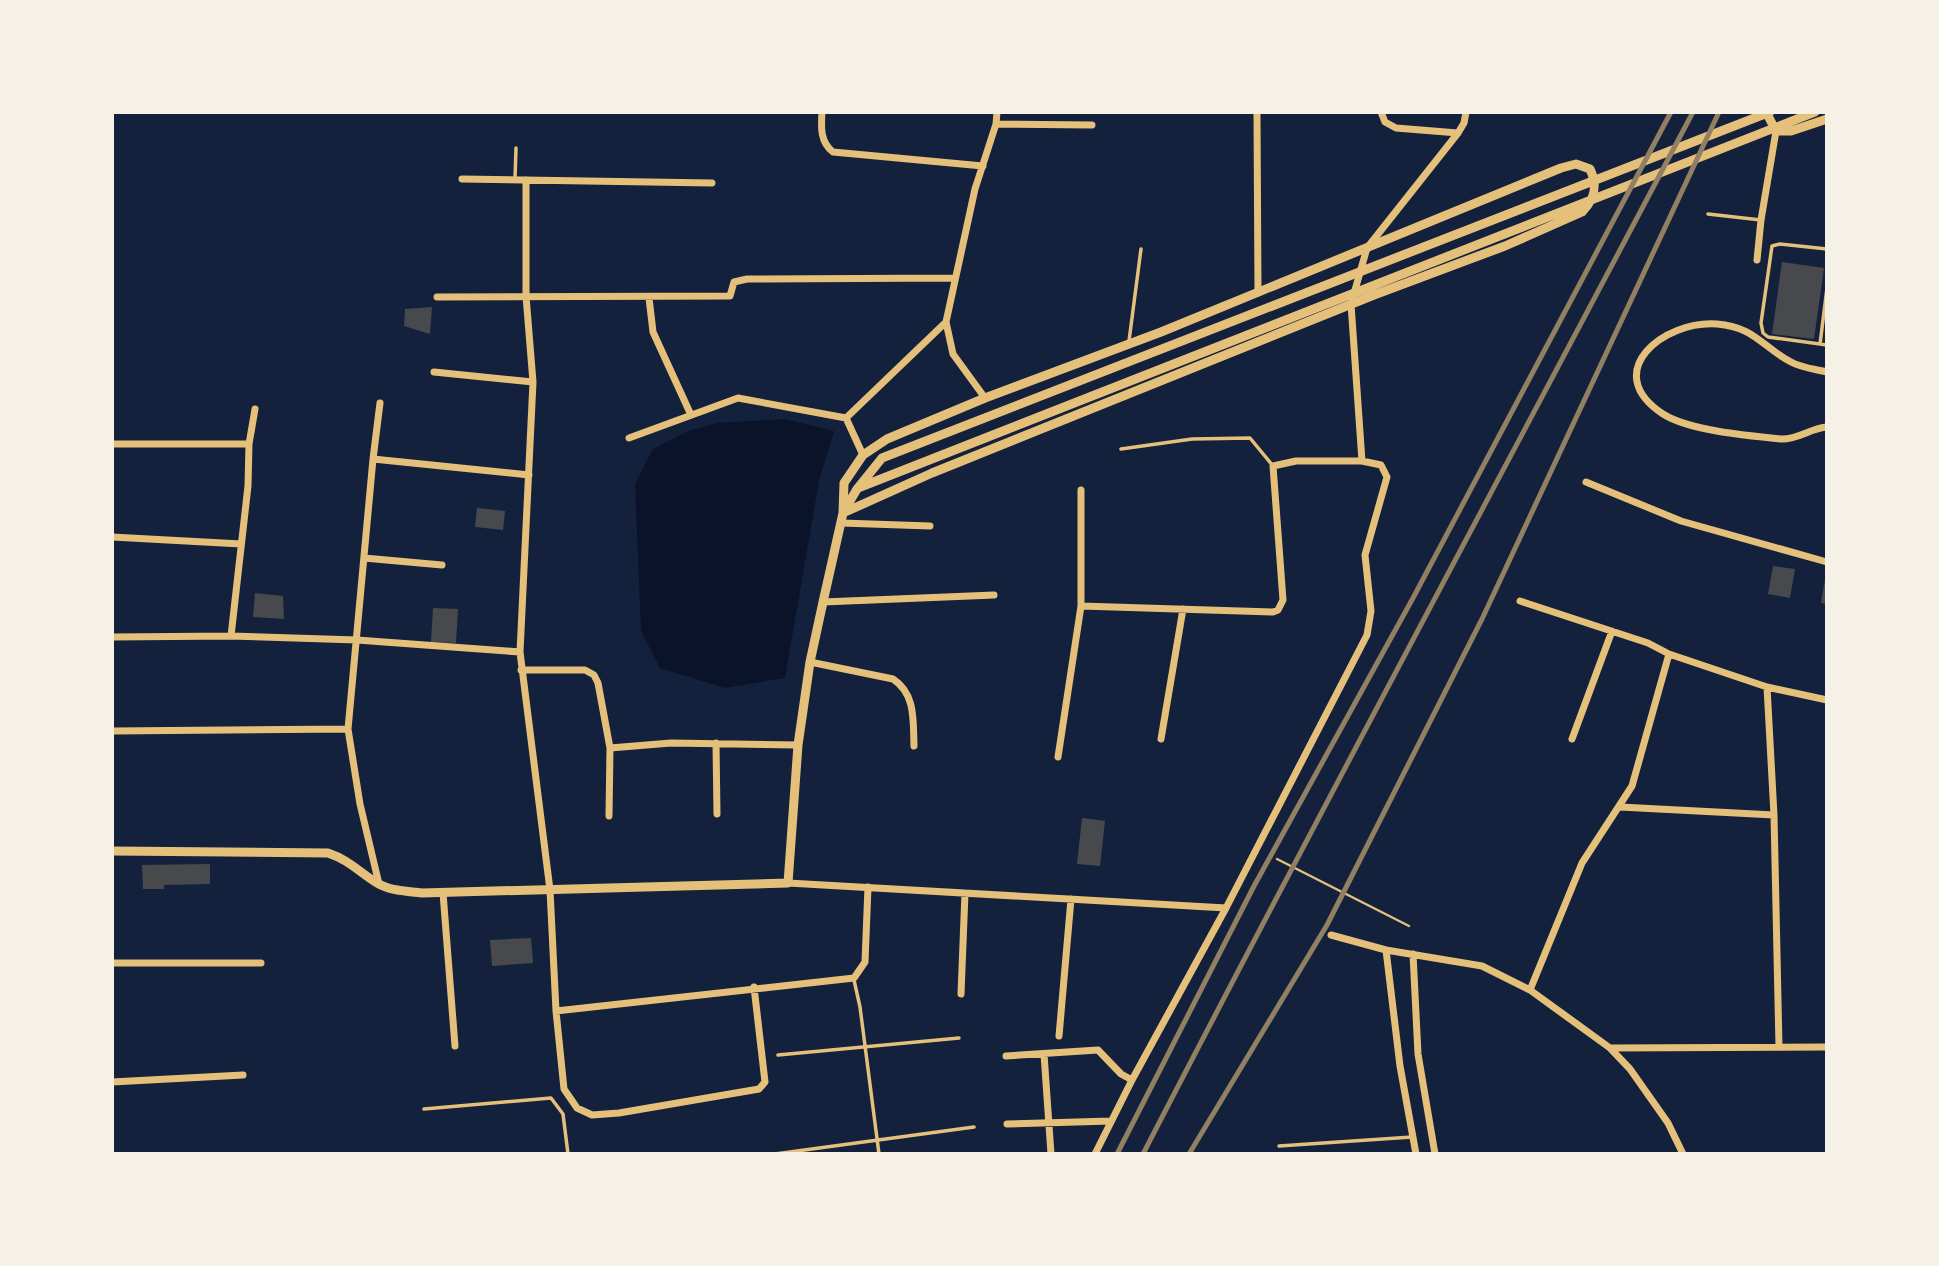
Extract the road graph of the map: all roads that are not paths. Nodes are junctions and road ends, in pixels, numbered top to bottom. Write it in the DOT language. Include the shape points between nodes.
graph roads {
  1 [pos="822,112"];
  2 [pos="997,112"];
  3 [pos="1257,112"];
  4 [pos="1381,112"];
  5 [pos="1466,112"];
  6 [pos="1768,112"];
  7 [pos="1815,112"];
  8 [pos="1827,119"];
  9 [pos="996,124"];
  10 [pos="1092,125"];
  11 [pos="1776,131"];
  12 [pos="1458,132"];
  13 [pos="516,148"];
  14 [pos="983,166"];
  15 [pos="462,179"];
  16 [pos="515,179"];
  17 [pos="526,180"];
  18 [pos="712,183"];
  19 [pos="1708,214"];
  20 [pos="1760,220"];
  21 [pos="1367,248"];
  22 [pos="1141,249"];
  23 [pos="1827,249"];
  24 [pos="1757,260"];
  25 [pos="954,278"];
  26 [pos="1827,288"];
  27 [pos="1258,293"];
  28 [pos="526,296"];
  29 [pos="437,297"];
  30 [pos="649,298"];
  31 [pos="1826,300"];
  32 [pos="1351,304"];
  33 [pos="946,322"];
  34 [pos="1129,342"];
  35 [pos="1820,344"];
  36 [pos="1827,345"];
  37 [pos="434,372"];
  38 [pos="1827,372"];
  39 [pos="533,382"];
  40 [pos="985,398"];
  41 [pos="380,403"];
  42 [pos="255,409"];
  43 [pos="691,415"];
  44 [pos="846,418"];
  45 [pos="1827,427"];
  46 [pos="629,438"];
  47 [pos="112,444"];
  48 [pos="249,444"];
  49 [pos="1121,449"];
  50 [pos="863,455"];
  51 [pos="373,459"];
  52 [pos="1362,461"];
  53 [pos="1273,466"];
  54 [pos="529,475"];
  55 [pos="1586,482"];
  56 [pos="857,489"];
  57 [pos="1082,490"];
  58 [pos="842,518"];
  59 [pos="930,526"];
  60 [pos="112,537"];
  61 [pos="241,544"];
  62 [pos="364,558"];
  63 [pos="1827,562"];
  64 [pos="442,565"];
  65 [pos="994,595"];
  66 [pos="1520,601"];
  67 [pos="823,602"];
  68 [pos="1081,606"];
  69 [pos="1182,609"];
  70 [pos="1612,631"];
  71 [pos="231,636"];
  72 [pos="112,637"];
  73 [pos="357,640"];
  74 [pos="520,652"];
  75 [pos="1669,654"];
  76 [pos="810,662"];
  77 [pos="521,670"];
  78 [pos="1766,687"];
  79 [pos="1827,699"];
  80 [pos="348,729"];
  81 [pos="112,731"];
  82 [pos="1572,738"];
  83 [pos="1161,740"];
  84 [pos="716,743"];
  85 [pos="798,744"];
  86 [pos="914,746"];
  87 [pos="610,748"];
  88 [pos="1058,757"];
  89 [pos="1620,807"];
  90 [pos="717,814"];
  91 [pos="1774,815"];
  92 [pos="609,816"];
  93 [pos="112,851"];
  94 [pos="788,883"];
  95 [pos="379,884"];
  96 [pos="869,887"];
  97 [pos="550,890"];
  98 [pos="443,892"];
  99 [pos="965,893"];
  100 [pos="1071,899"];
  101 [pos="1226,908"];
  102 [pos="1331,935"];
  103 [pos="1386,950"];
  104 [pos="1413,954"];
  105 [pos="112,963"];
  106 [pos="261,963"];
  107 [pos="854,978"];
  108 [pos="754,987"];
  109 [pos="1530,990"];
  110 [pos="961,994"];
  111 [pos="556,1011"];
  112 [pos="1059,1036"];
  113 [pos="959,1038"];
  114 [pos="454,1046"];
  115 [pos="1780,1047"];
  116 [pos="1827,1047"];
  117 [pos="866,1048"];
  118 [pos="1610,1048"];
  119 [pos="1044,1054"];
  120 [pos="778,1055"];
  121 [pos="1006,1056"];
  122 [pos="243,1075"];
  123 [pos="1132,1080"];
  124 [pos="112,1082"];
  125 [pos="424,1109"];
  126 [pos="1111,1121"];
  127 [pos="1050,1123"];
  128 [pos="1007,1124"];
  129 [pos="974,1127"];
  130 [pos="1412,1137"];
  131 [pos="878,1141"];
  132 [pos="1279,1146"];
  133 [pos="568,1154"];
  134 [pos="775,1154"];
  135 [pos="879,1154"];
  136 [pos="1051,1154"];
  137 [pos="1095,1154"];
  138 [pos="1416,1154"];
  139 [pos="1436,1154"];
  140 [pos="1683,1154"];
  1 -- 14 [label="street" via="823,139 833,152"];
  2 -- 9 [label="street"];
  3 -- 27 [label="street"];
  4 -- 12 [label="street" via="1385,122 1396,128"];
  5 -- 12 [label="street"];
  6 -- 11 [label="street"];
  6 -- 56 [label="street" via="882,458"];
  7 -- 56 [label="street"];
  8 -- 11 [label="street"];
  9 -- 10 [label="street"];
  9 -- 14 [label="street"];
  11 -- 20 [label="street"];
  12 -- 21 [label="street"];
  13 -- 16 [label="lane"];
  14 -- 25 [label="street"];
  15 -- 16 [label="street"];
  16 -- 17 [label="street"];
  17 -- 18 [label="street"];
  17 -- 28 [label="street"];
  19 -- 20 [label="lane"];
  20 -- 24 [label="street"];
  21 -- 27 [label="street"];
  21 -- 32 [label="street"];
  21 -- 32 [label="street" via="1561,168 1576,164 1590,169 1595,180 1595,192 1582,212"];
  22 -- 34 [label="lane"];
  23 -- 35 [label="lane" via="1772,246 1760,323 1768,337"];
  25 -- 30 [label="street" via="747,279 734,282 730,296"];
  25 -- 33 [label="street"];
  26 -- 31 [label="lane"];
  27 -- 34 [label="street"];
  28 -- 29 [label="street"];
  28 -- 30 [label="street"];
  28 -- 39 [label="street"];
  30 -- 43 [label="street" via="653,332"];
  31 -- 35 [label="lane"];
  32 -- 52 [label="street"];
  32 -- 58 [label="street" via="932,473"];
  33 -- 40 [label="street" via="953,354"];
  33 -- 44 [label="street"];
  34 -- 40 [label="street"];
  35 -- 36 [label="lane"];
  37 -- 39 [label="street"];
  38 -- 45 [label="street" via="1793,364 1756,336 1716,324 1670,332 1651,344 1636,371 1639,391 1649,403 1689,424 1782,439"];
  39 -- 54 [label="street"];
  40 -- 50 [label="street" via="887,439"];
  41 -- 51 [label="street"];
  42 -- 48 [label="street"];
  43 -- 44 [label="street" via="738,398"];
  43 -- 46 [label="street"];
  44 -- 50 [label="street"];
  47 -- 48 [label="street"];
  48 -- 61 [label="street"];
  49 -- 53 [label="lane" via="1192,439 1250,438"];
  50 -- 58 [label="street" via="844,483"];
  51 -- 54 [label="street"];
  51 -- 62 [label="street"];
  52 -- 53 [label="street" via="1296,461"];
  52 -- 101 [label="street" via="1381,465 1387,477 1365,555 1371,611 1367,635"];
  53 -- 69 [label="street" via="1282,607 1273,612"];
  54 -- 74 [label="street"];
  55 -- 63 [label="street" via="1681,521"];
  56 -- 58 [label="street"];
  57 -- 68 [label="street"];
  58 -- 59 [label="street"];
  58 -- 67 [label="street"];
  60 -- 61 [label="street"];
  61 -- 71 [label="street"];
  62 -- 64 [label="street"];
  62 -- 73 [label="street"];
  65 -- 67 [label="street"];
  66 -- 70 [label="street"];
  67 -- 76 [label="street"];
  68 -- 69 [label="street"];
  68 -- 88 [label="street"];
  69 -- 83 [label="street"];
  70 -- 75 [label="street"];
  70 -- 82 [label="street"];
  71 -- 72 [label="street"];
  71 -- 73 [label="street"];
  73 -- 74 [label="street"];
  73 -- 80 [label="street"];
  74 -- 77 [label="street"];
  75 -- 78 [label="street"];
  75 -- 89 [label="street" via="1632,786"];
  76 -- 85 [label="street"];
  76 -- 86 [label="street" via="892,679 903,686 909,695"];
  77 -- 87 [label="street" via="585,670 594,675"];
  77 -- 97 [label="street"];
  78 -- 79 [label="street"];
  78 -- 91 [label="street"];
  80 -- 81 [label="street"];
  80 -- 95 [label="street"];
  84 -- 85 [label="street"];
  84 -- 87 [label="street"];
  84 -- 90 [label="street"];
  85 -- 94 [label="street"];
  87 -- 92 [label="street"];
  89 -- 91 [label="street"];
  89 -- 109 [label="street" via="1581,863"];
  91 -- 115 [label="street"];
  93 -- 95 [label="street" via="328,853 346,859"];
  94 -- 96 [label="street"];
  94 -- 97 [label="street"];
  95 -- 98 [label="street" via="398,890"];
  96 -- 99 [label="street"];
  96 -- 107 [label="street" via="865,962"];
  97 -- 98 [label="street"];
  97 -- 111 [label="street"];
  98 -- 114 [label="street"];
  99 -- 100 [label="street"];
  99 -- 110 [label="street"];
  100 -- 101 [label="street"];
  100 -- 112 [label="street"];
  101 -- 123 [label="street"];
  102 -- 103 [label="street"];
  103 -- 104 [label="street"];
  103 -- 130 [label="street"];
  104 -- 109 [label="street" via="1482,966"];
  104 -- 139 [label="street" via="1418,1054"];
  105 -- 106 [label="street"];
  107 -- 108 [label="street"];
  107 -- 117 [label="lane"];
  108 -- 111 [label="street"];
  108 -- 111 [label="street" via="765,1082 759,1089 619,1113 592,1115 577,1108 564,1089"];
  109 -- 118 [label="street"];
  113 -- 117 [label="lane"];
  115 -- 116 [label="street"];
  115 -- 118 [label="street"];
  117 -- 120 [label="lane"];
  117 -- 131 [label="lane"];
  118 -- 140 [label="street" via="1668,1123"];
  119 -- 121 [label="street"];
  119 -- 123 [label="street" via="1098,1050"];
  119 -- 127 [label="street"];
  122 -- 124 [label="street"];
  123 -- 126 [label="street"];
  125 -- 133 [label="lane" via="551,1098 563,1114"];
  126 -- 127 [label="street"];
  126 -- 137 [label="street"];
  127 -- 128 [label="street"];
  127 -- 136 [label="street"];
  129 -- 131 [label="lane"];
  130 -- 132 [label="lane"];
  130 -- 138 [label="street"];
  131 -- 134 [label="lane"];
  131 -- 135 [label="lane"];
}
